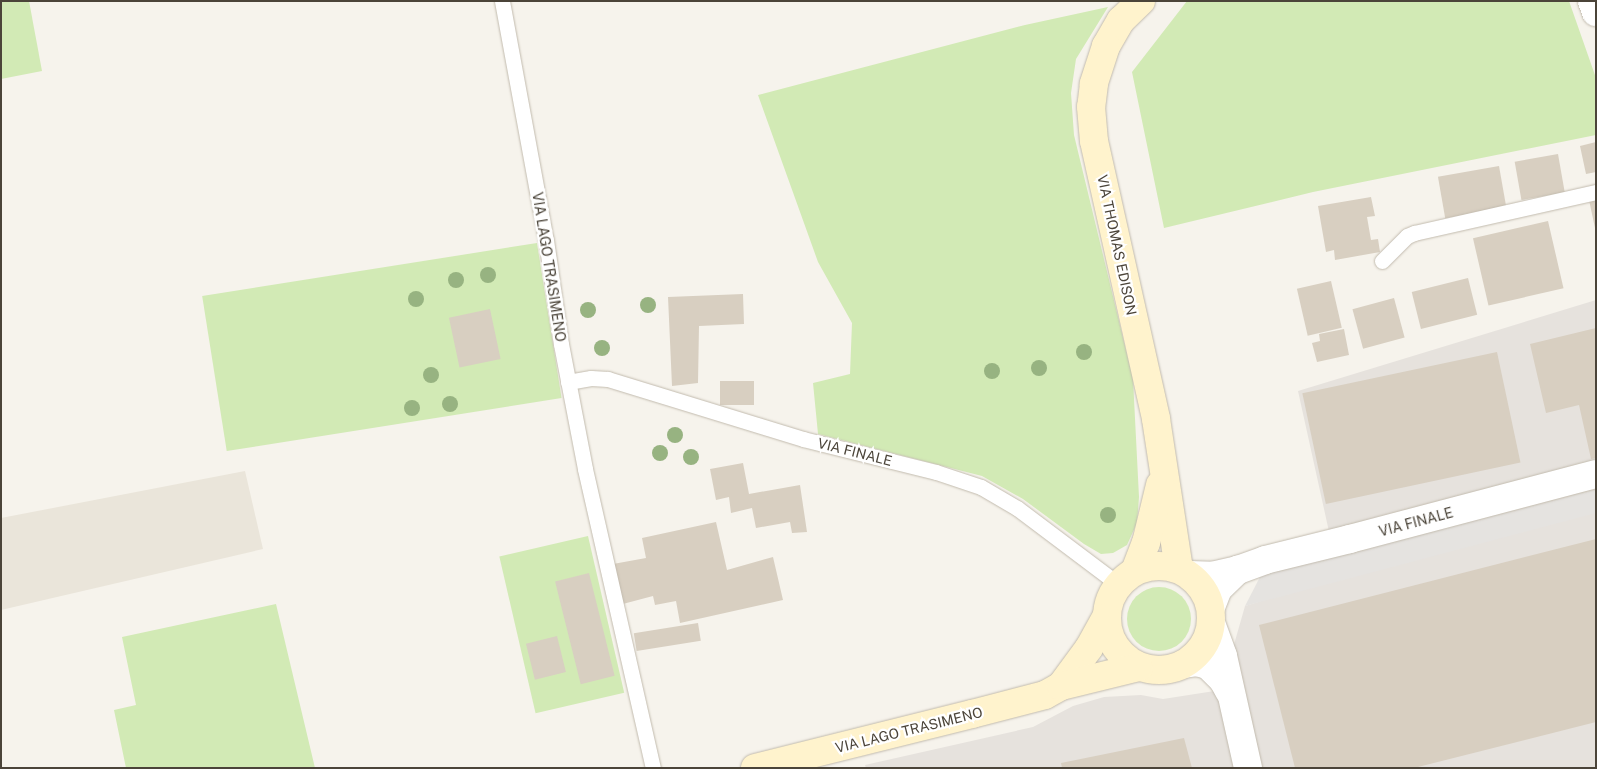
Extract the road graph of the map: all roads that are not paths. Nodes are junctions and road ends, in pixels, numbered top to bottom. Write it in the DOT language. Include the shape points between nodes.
graph roads {
  1 [pos="502,1"];
  2 [pos="1141,1"];
  3 [pos="1592,1"];
  4 [pos="1596,12"];
  5 [pos="1596,192"];
  6 [pos="1382,261"];
  7 [pos="568,382"];
  8 [pos="1163,474"];
  9 [pos="1596,474"];
  10 [pos="1238,570"];
  11 [pos="1184,572"];
  12 [pos="1126,578"];
  13 [pos="1211,615"];
  14 [pos="1106,618"];
  15 [pos="1184,664"];
  16 [pos="1139,668"];
  17 [pos="1060,686"];
  18 [pos="1232,696"];
  19 [pos="653,768"];
  20 [pos="755,768"];
  21 [pos="1248,768"];
  1 -- 7 [label="lane, VIA LAGO TRASIMENO" via="546,240"];
  2 -- 8 [label="street, VIA THOMAS EDISON" via="1121,20 1106,46 1094,84 1091,107 1094,141 1156,419"];
  3 -- 4 [label="street"];
  5 -- 6 [label="lane" via="1414,233"];
  7 -- 12 [label="lane, VIA FINALE" via="599,377 608,379 803,439 981,487"];
  7 -- 19 [label="lane, VIA LAGO TRASIMENO" via="598,532"];
  8 -- 11 [label="street, VIA THOMAS EDISON"];
  8 -- 12 [label="street, VIA THOMAS EDISON" via="1146,543"];
  9 -- 10 [label="street, VIA FINALE" via="1265,560"];
  10 -- 11 [label="street, VIA FINALE" via="1212,576"];
  10 -- 13 [label="street, VIA FINALE" via="1218,589"];
  11 -- 12 [label="street" via="1164,565 1149,566"];
  11 -- 13 [label="street" via="1202,589"];
  12 -- 14 [label="street" via="1109,600"];
  13 -- 15 [label="street" via="1207,640 1198,654"];
  13 -- 18 [label="street"];
  14 -- 16 [label="street" via="1108,634 1115,648"];
  14 -- 17 [label="street, VIA LAGO TRASIMENO" via="1090,648"];
  15 -- 16 [label="street" via="1162,670"];
  15 -- 18 [label="street" via="1208,665 1223,680"];
  16 -- 17 [label="street, VIA LAGO TRASIMENO"];
  17 -- 20 [label="street, VIA LAGO TRASIMENO" via="1045,695"];
  18 -- 21 [label="street"];
}
